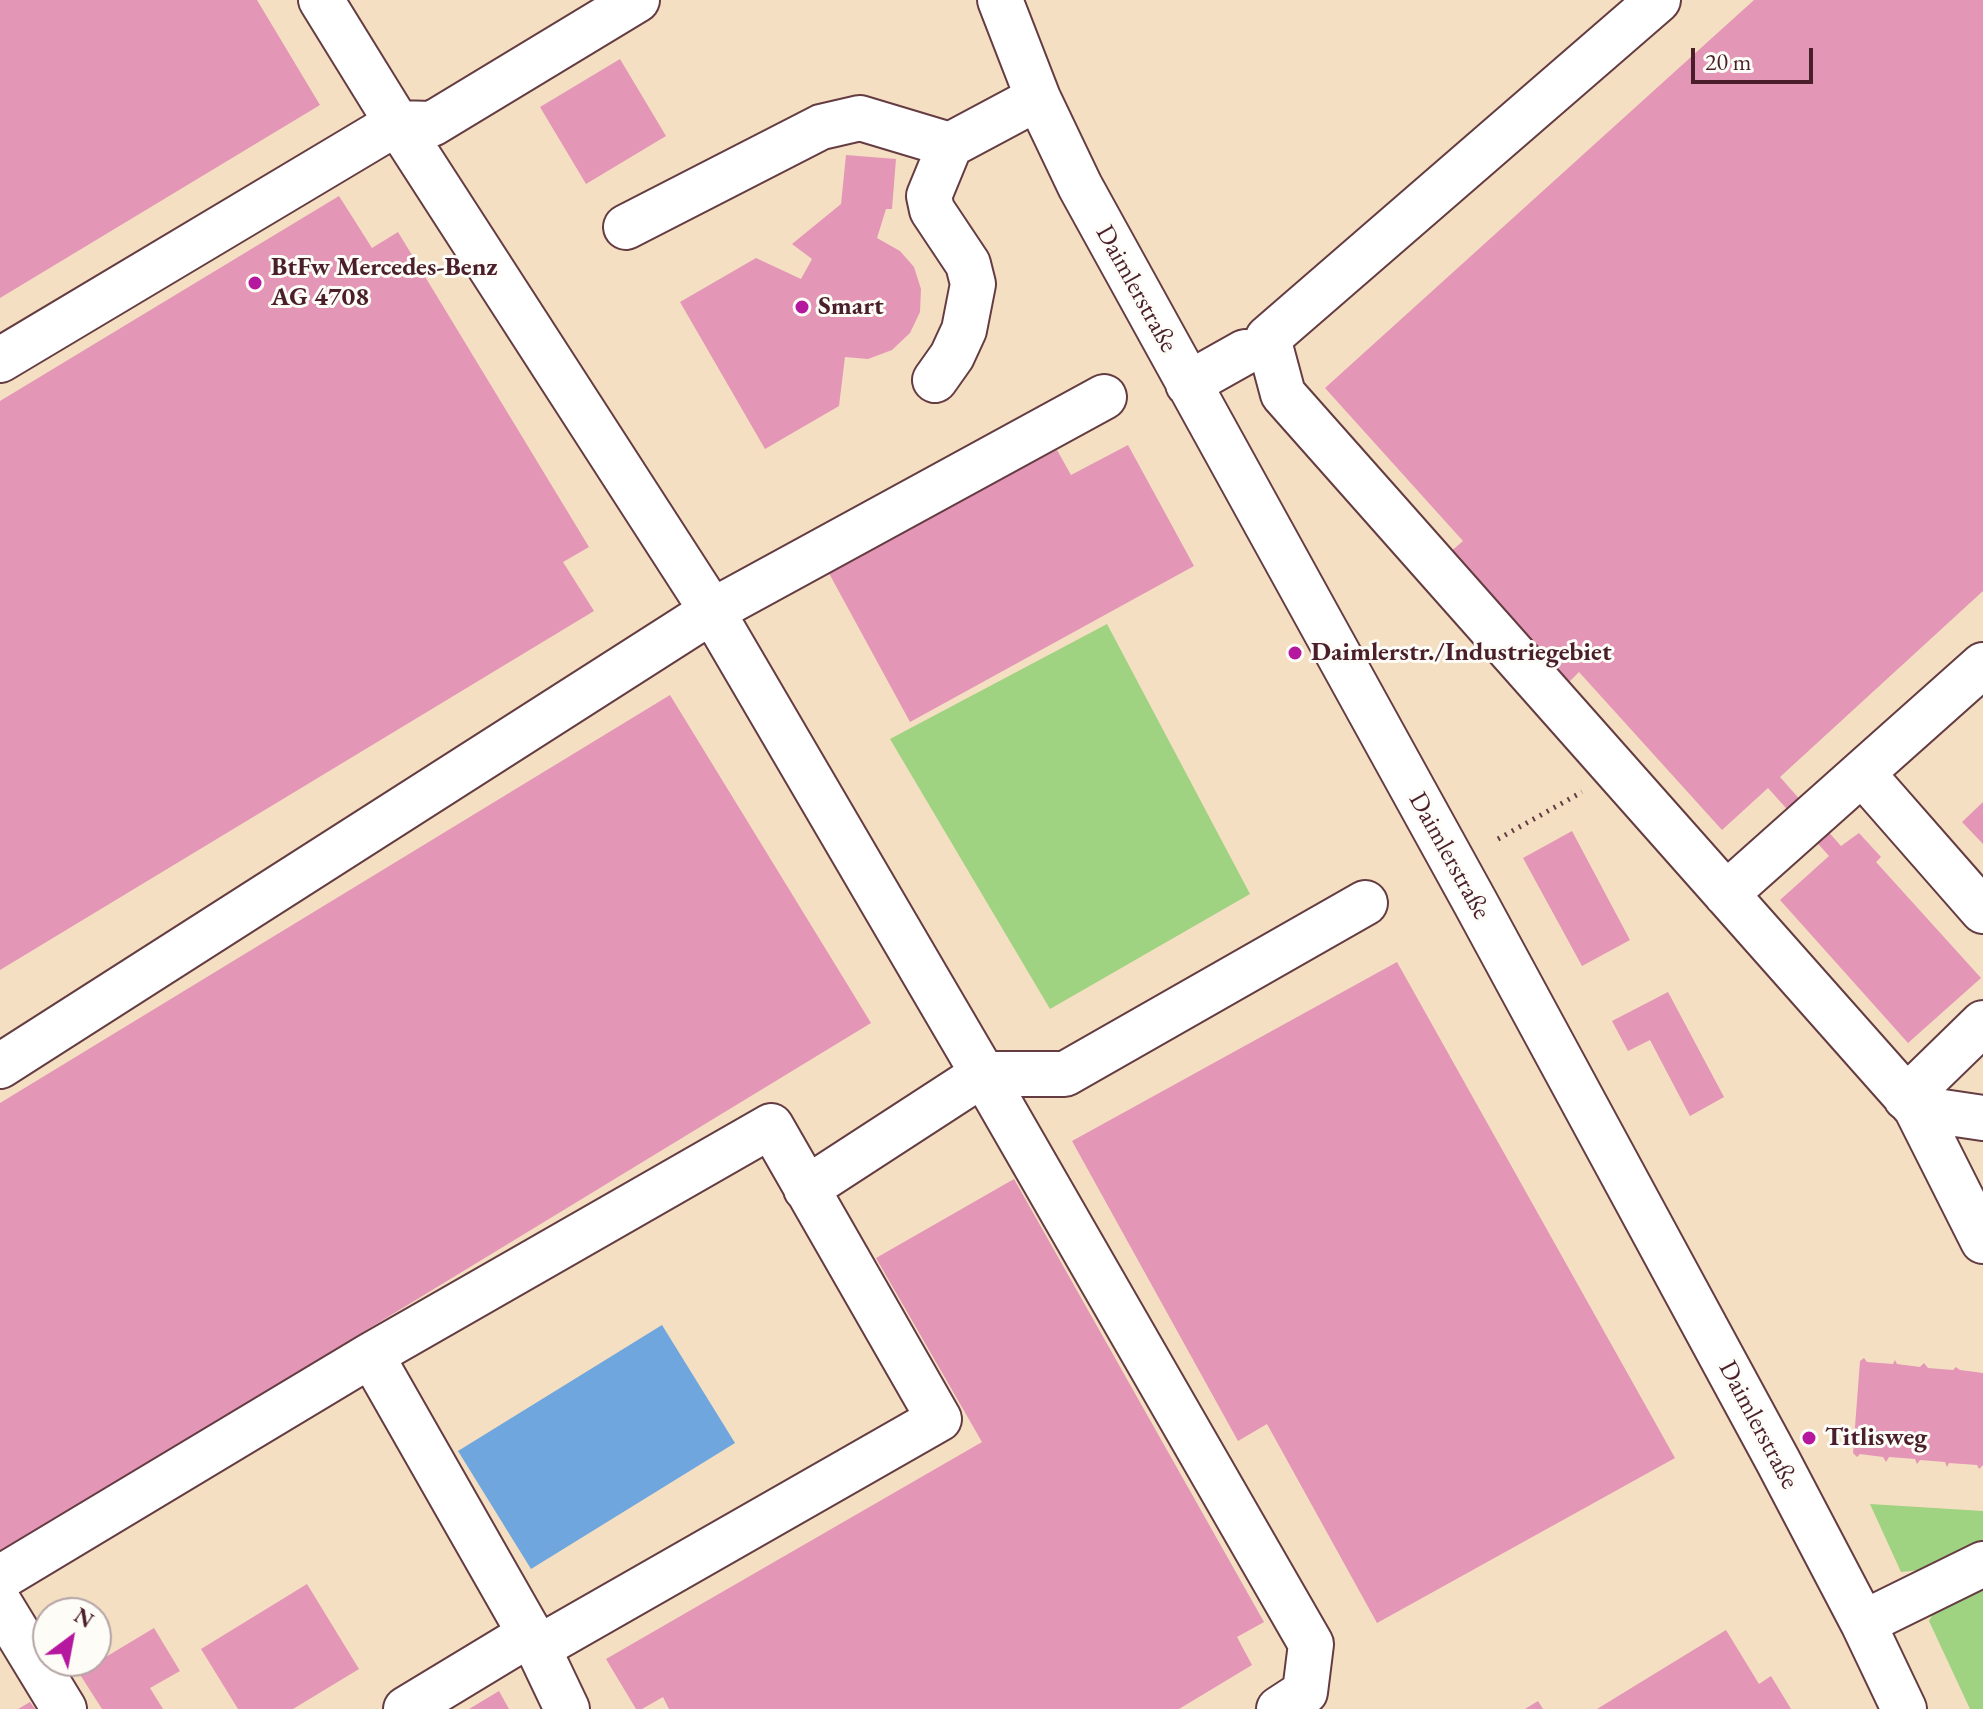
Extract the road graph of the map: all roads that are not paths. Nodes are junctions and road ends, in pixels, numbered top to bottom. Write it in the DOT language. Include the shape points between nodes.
graph roads {
  1 [pos="321,0"];
  2 [pos="637,0"];
  3 [pos="1000,0"];
  4 [pos="1658,0"];
  5 [pos="1038,98"];
  6 [pos="397,123"];
  7 [pos="950,145"];
  8 [pos="626,227"];
  9 [pos="1245,352"];
  10 [pos="0,360"];
  11 [pos="935,380"];
  12 [pos="1188,384"];
  13 [pos="1104,397"];
  14 [pos="712,611"];
  15 [pos="1983,665"];
  16 [pos="1862,773"];
  17 [pos="1726,894"];
  18 [pos="1365,903"];
  19 [pos="1983,911"];
  20 [pos="1983,1023"];
  21 [pos="0,1066"];
  22 [pos="983,1074"];
  23 [pos="1911,1103"];
  24 [pos="1983,1118"];
  25 [pos="806,1189"];
  26 [pos="1983,1241"];
  27 [pos="371,1355"];
  28 [pos="1983,1564"];
  29 [pos="0,1578"];
  30 [pos="0,1604"];
  31 [pos="1863,1623"];
  32 [pos="534,1641"];
  33 [pos="64,1709"];
  34 [pos="406,1709"];
  35 [pos="567,1709"];
  36 [pos="1279,1709"];
  37 [pos="1904,1709"];
  1 -- 6 [label="street"];
  2 -- 6 [label="street" via="432,124"];
  3 -- 5 [label="street, Daimlerstraße"];
  4 -- 17 [label="street" via="1268,338 1283,394"];
  5 -- 7 [label="street"];
  5 -- 12 [label="street, Daimlerstraße"];
  6 -- 10 [label="street"];
  6 -- 14 [label="street"];
  7 -- 8 [label="street" via="860,118 821,127"];
  7 -- 11 [label="street" via="929,196 932,210 968,264 973,284 964,330"];
  9 -- 12 [label="street"];
  12 -- 31 [label="street, Daimlerstraße" via="1475,902"];
  13 -- 14 [label="street"];
  14 -- 21 [label="street"];
  14 -- 22 [label="street"];
  15 -- 16 [label="street"];
  16 -- 17 [label="street"];
  16 -- 19 [label="street"];
  17 -- 23 [label="street"];
  18 -- 22 [label="street" via="1065,1074"];
  20 -- 23 [label="street"];
  22 -- 25 [label="street"];
  22 -- 36 [label="street" via="1311,1644 1305,1692"];
  23 -- 24 [label="street"];
  23 -- 26 [label="street"];
  25 -- 27 [label="street" via="771,1126"];
  25 -- 32 [label="street" via="939,1419"];
  27 -- 29 [label="street"];
  27 -- 32 [label="street"];
  28 -- 31 [label="street"];
  30 -- 33 [label="street"];
  31 -- 37 [label="street, Daimlerstraße"];
  32 -- 34 [label="street"];
  32 -- 35 [label="street"];
}
